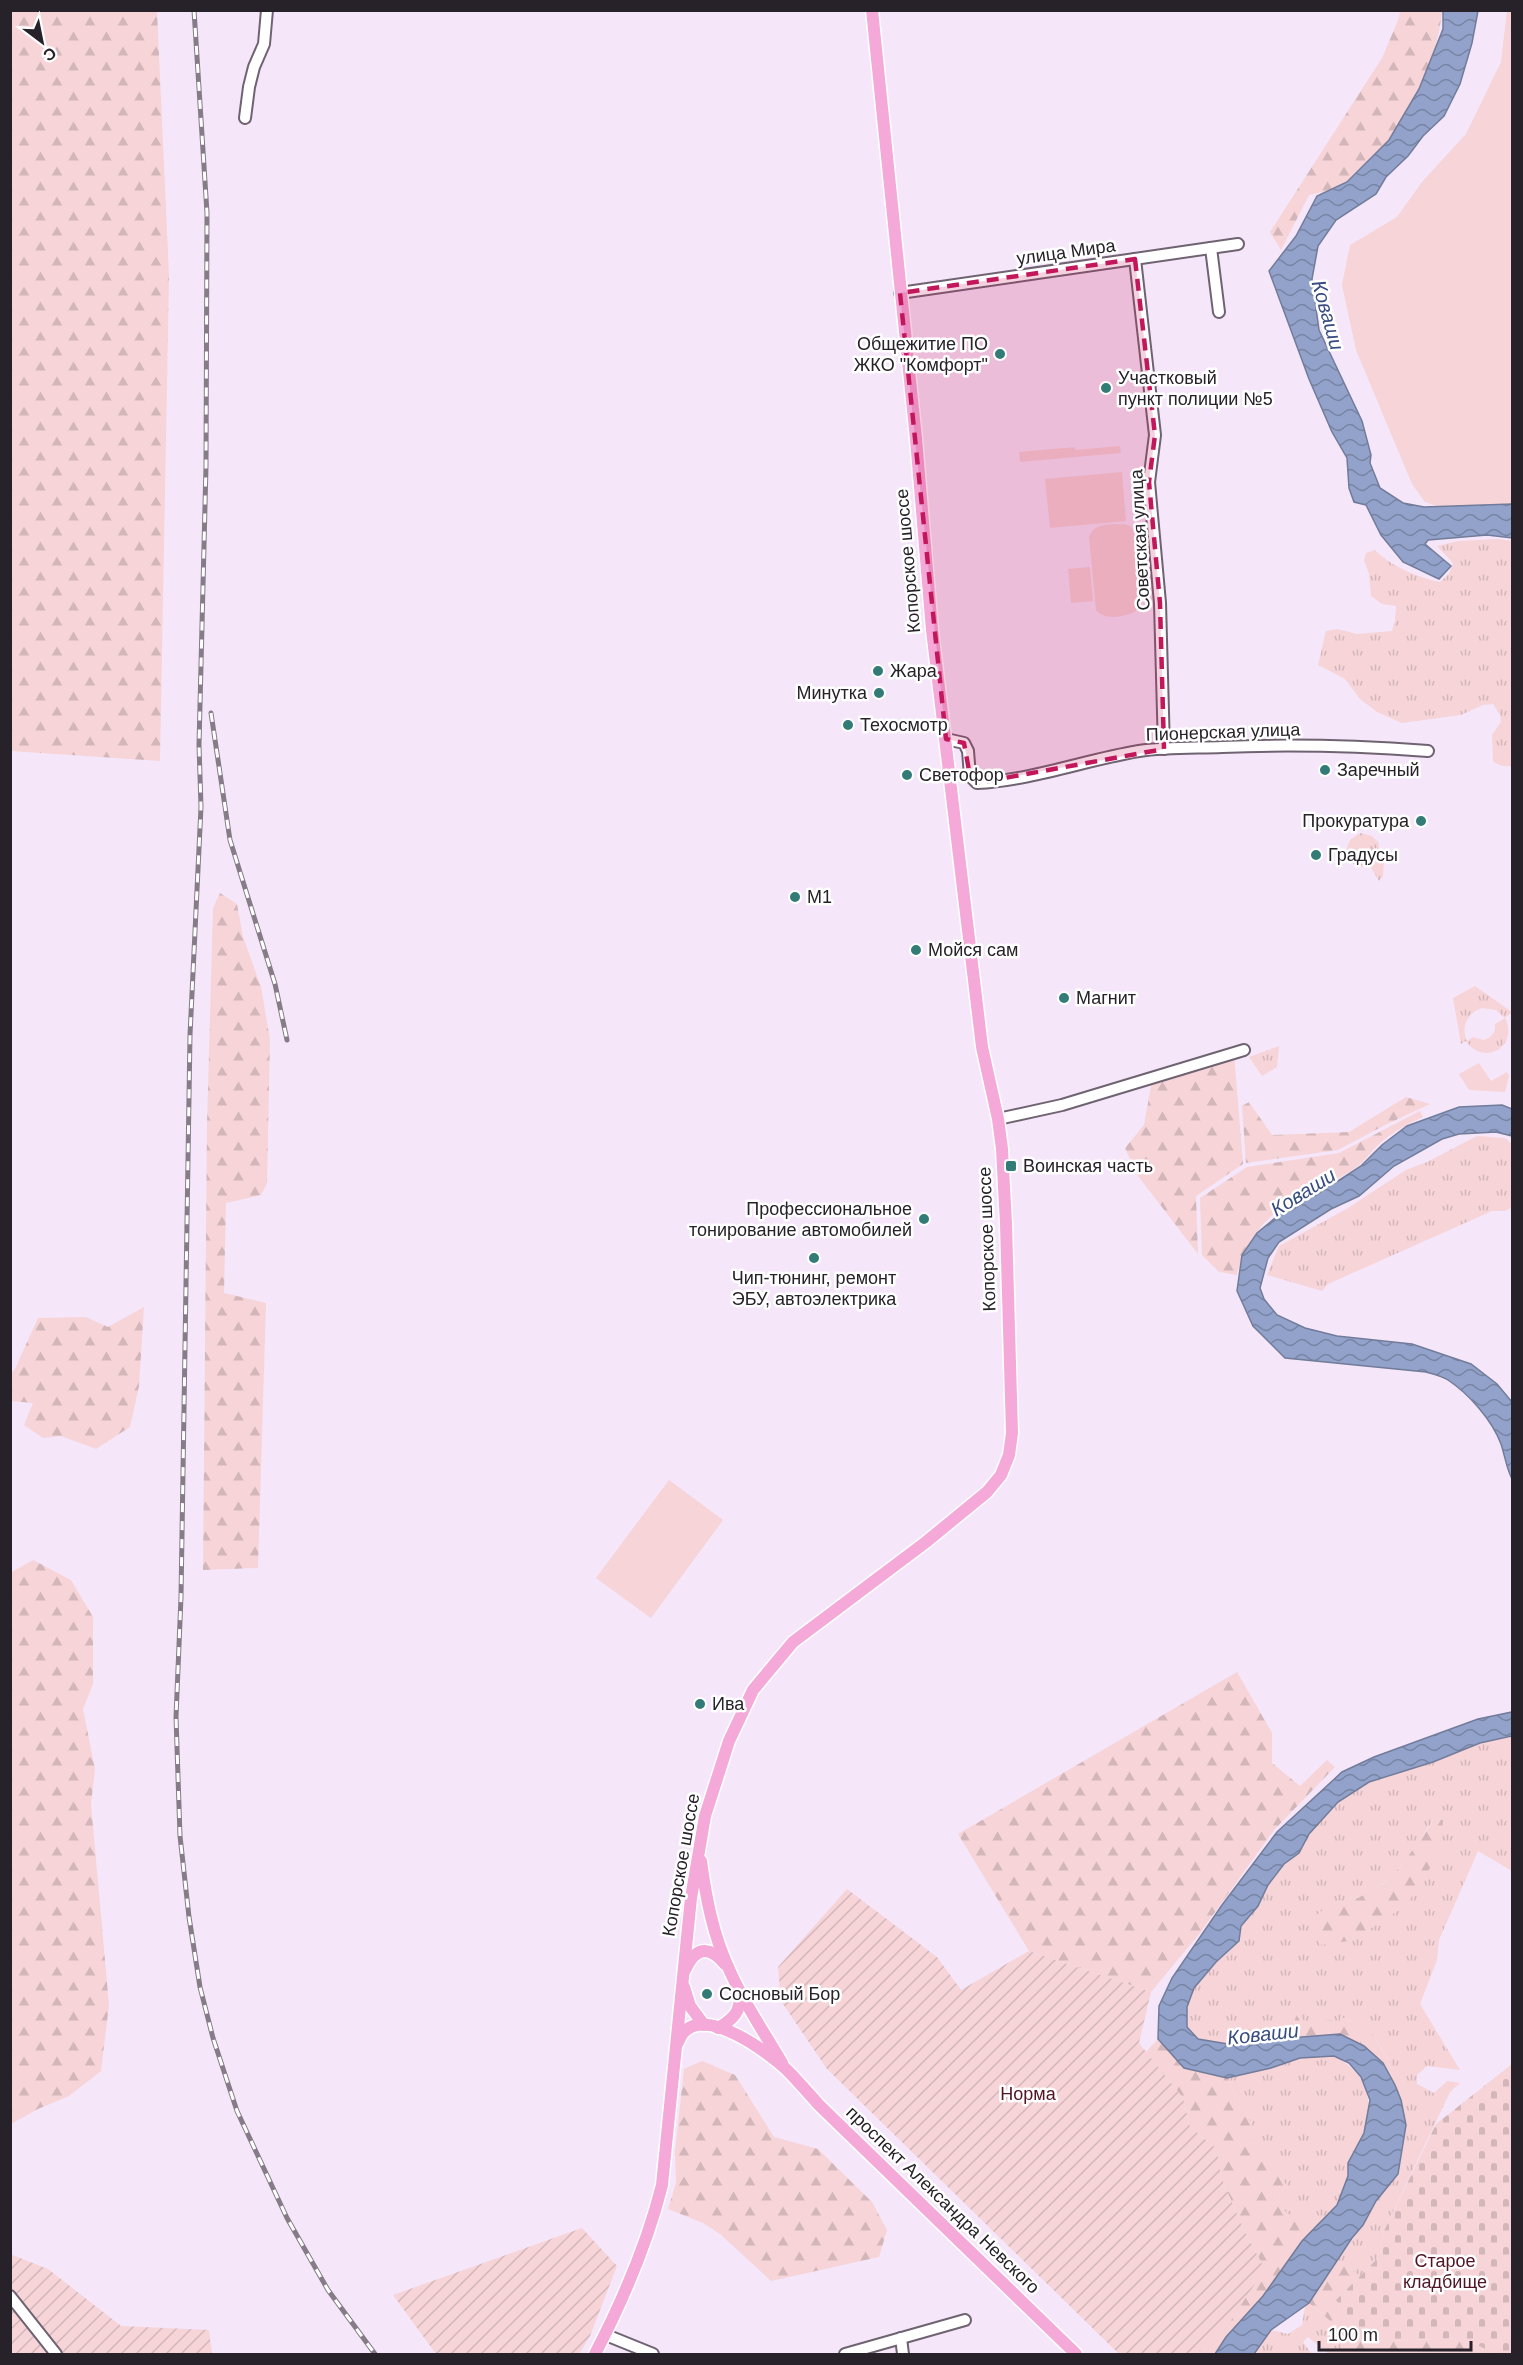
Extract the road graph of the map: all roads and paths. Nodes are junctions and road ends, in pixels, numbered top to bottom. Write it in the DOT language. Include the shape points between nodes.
graph roads {
  1 [pos="872,10"];
  2 [pos="267,11"];
  3 [pos="245,118"];
  4 [pos="1238,244"];
  5 [pos="1211,248"];
  6 [pos="1135,259"];
  7 [pos="900,293"];
  8 [pos="1219,312"];
  9 [pos="946,740"];
  10 [pos="1164,749"];
  11 [pos="1428,751"];
  12 [pos="1244,1050"];
  13 [pos="998,1119"];
  14 [pos="699,1848"];
  15 [pos="728,1968"];
  16 [pos="682,1977"];
  17 [pos="740,1993"];
  18 [pos="704,2025"];
  19 [pos="718,2028"];
  20 [pos="676,2045"];
  21 [pos="786,2070"];
  22 [pos="10,2296"];
  23 [pos="965,2320"];
  24 [pos="606,2335"];
  25 [pos="901,2338"];
  26 [pos="56,2355"];
  27 [pos="595,2355"];
  28 [pos="653,2355"];
  29 [pos="845,2355"];
  30 [pos="903,2355"];
  31 [pos="1076,2355"];
  1 -- 7 [label="main road, Копорское шоссе"];
  2 -- 3 [label="street" via="264,44 251,77"];
  4 -- 5 [label="street, улица Мира"];
  5 -- 6 [label="street, улица Мира"];
  5 -- 8 [label="street"];
  6 -- 7 [label="street, улица Мира"];
  6 -- 10 [label="street, Советская улица" via="1155,435 1149,482 1160,603"];
  7 -- 9 [label="main road, Копорское шоссе"];
  9 -- 10 [label="street, Пионерская улица" via="964,743 970,776 977,783 1004,782"];
  9 -- 13 [label="main road, Копорское шоссе" via="982,1047"];
  10 -- 11 [label="street, Пионерская улица" via="1362,746"];
  12 -- 13 [label="street" via="1062,1105"];
  13 -- 14 [label="main road, Копорское шоссе" via="1006,1224 1012,1433 1001,1475 969,1508 808,1629 771,1666 753,1690 729,1741"];
  14 -- 15 [label="main road" via="711,1920"];
  14 -- 16 [label="main road, Копорское шоссе"];
  15 -- 16 [label="main road" via="717,1955 705,1951 690,1959"];
  15 -- 17 [label="main road"];
  16 -- 18 [label="main road" via="690,2006"];
  16 -- 20 [label="main road, Копорское шоссе"];
  17 -- 19 [label="main road" via="737,2012"];
  17 -- 21 [label="main road"];
  18 -- 19 [label="main road"];
  18 -- 20 [label="main road" via="684,2032"];
  19 -- 21 [label="main road" via="756,2046"];
  20 -- 24 [label="main road, Копорское шоссе" via="662,2186 637,2266"];
  21 -- 31 [label="main road, проспект Александра Невского"];
  22 -- 26 [label="street"];
  23 -- 25 [label="street"];
  24 -- 27 [label="main road, Копорское шоссе"];
  24 -- 28 [label="street"];
  25 -- 29 [label="street"];
  25 -- 30 [label="street"];
}
